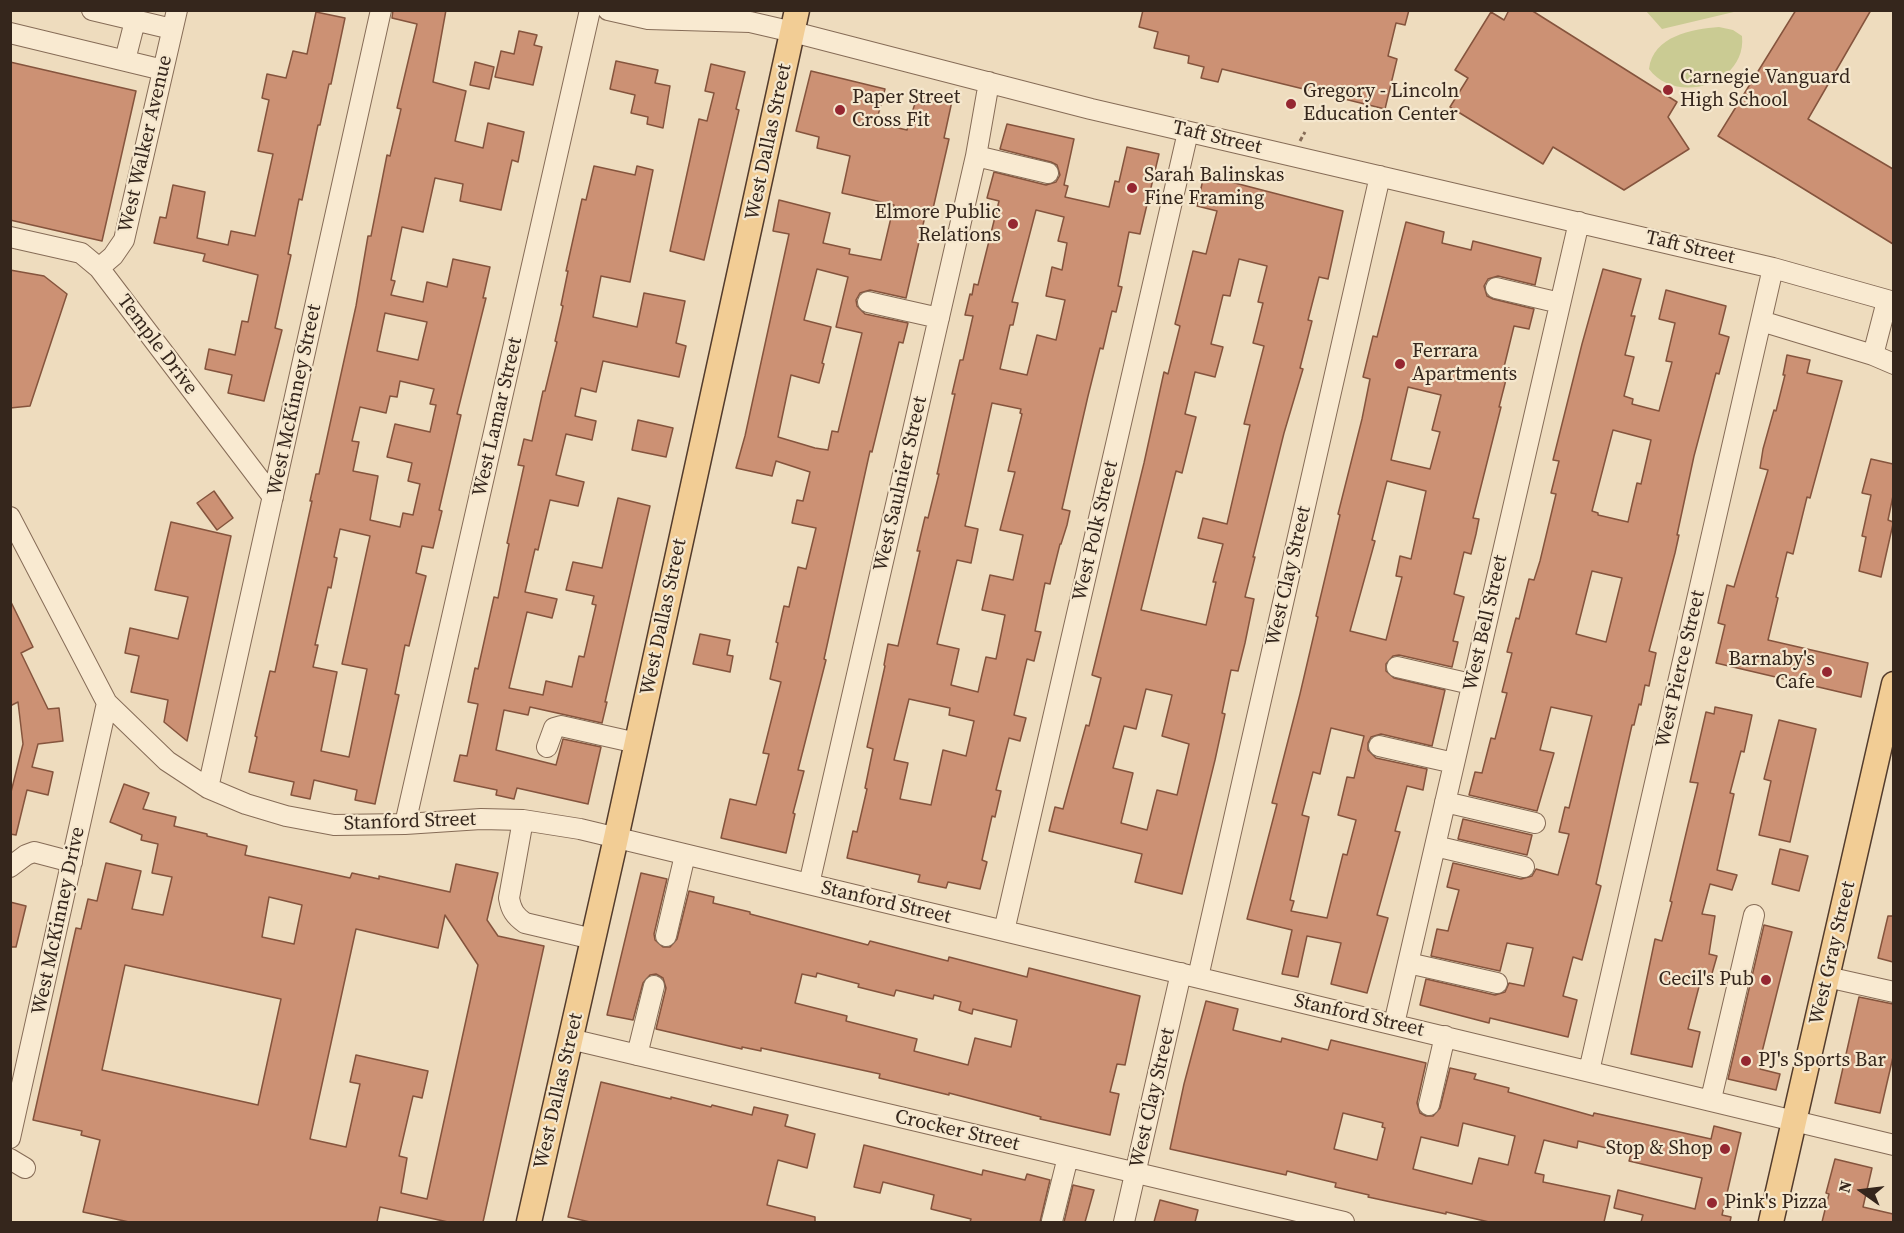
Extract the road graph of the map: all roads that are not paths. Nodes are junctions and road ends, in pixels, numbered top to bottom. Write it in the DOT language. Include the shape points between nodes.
graph roads {
  1 [pos="92,10"];
  2 [pos="381,10"];
  3 [pos="590,10"];
  4 [pos="608,10"];
  5 [pos="175,20"];
  6 [pos="135,21"];
  7 [pos="795,21"];
  8 [pos="10,33"];
  9 [pos="125,60"];
  10 [pos="163,70"];
  11 [pos="989,82"];
  12 [pos="1188,132"];
  13 [pos="976,156"];
  14 [pos="1048,173"];
  15 [pos="1380,176"];
  16 [pos="1579,222"];
  17 [pos="10,237"];
  18 [pos="99,268"];
  19 [pos="1773,268"];
  20 [pos="1496,288"];
  21 [pos="868,302"];
  22 [pos="1890,302"];
  23 [pos="1560,303"];
  24 [pos="939,318"];
  25 [pos="1761,321"];
  26 [pos="1873,355"];
  27 [pos="1893,363"];
  28 [pos="273,497"];
  29 [pos="10,517"];
  30 [pos="1397,667"];
  31 [pos="1471,684"];
  32 [pos="1893,684"];
  33 [pos="107,703"];
  34 [pos="1889,722"];
  35 [pos="637,743"];
  36 [pos="1379,746"];
  37 [pos="547,747"];
  38 [pos="1454,763"];
  39 [pos="208,788"];
  40 [pos="1445,802"];
  41 [pos="523,820"];
  42 [pos="1535,823"];
  43 [pos="405,824"];
  44 [pos="616,838"];
  45 [pos="1435,846"];
  46 [pos="685,855"];
  47 [pos="72,862"];
  48 [pos="10,867"];
  49 [pos="1524,867"];
  50 [pos="809,884"];
  51 [pos="1754,915"];
  52 [pos="1004,931"];
  53 [pos="666,936"];
  54 [pos="593,939"];
  55 [pos="1408,963"];
  56 [pos="1190,975"];
  57 [pos="1827,977"];
  58 [pos="1497,983"];
  59 [pos="654,986"];
  60 [pos="1893,992"];
  61 [pos="1394,1024"];
  62 [pos="1445,1036"];
  63 [pos="570,1039"];
  64 [pos="637,1055"];
  65 [pos="1589,1071"];
  66 [pos="1711,1099"];
  67 [pos="1429,1104"];
  68 [pos="1795,1120"];
  69 [pos="10,1138"];
  70 [pos="1893,1145"];
  71 [pos="1068,1157"];
  72 [pos="1135,1173"];
  73 [pos="1052,1221"];
  74 [pos="529,1222"];
  75 [pos="1124,1222"];
  76 [pos="1344,1222"];
  77 [pos="1771,1222"];
  1 -- 6 [label="street"];
  2 -- 28 [label="street, West McKinney Street"];
  3 -- 43 [label="street, West Lamar Street"];
  4 -- 7 [label="street, Taft Street" via="648,19"];
  5 -- 6 [label="street"];
  5 -- 10 [label="street, West Walker Avenue"];
  6 -- 9 [label="street"];
  7 -- 11 [label="street, Taft Street"];
  7 -- 35 [label="main road, West Dallas Street"];
  8 -- 9 [label="street"];
  9 -- 10 [label="street"];
  10 -- 18 [label="street, West Walker Avenue" via="124,240"];
  11 -- 12 [label="street, Taft Street"];
  11 -- 13 [label="street, West Saulnier Street"];
  12 -- 15 [label="street, Taft Street"];
  12 -- 52 [label="street, West Polk Street"];
  13 -- 14 [label="street"];
  13 -- 24 [label="street, West Saulnier Street"];
  15 -- 16 [label="street, Taft Street"];
  15 -- 56 [label="street, West Clay Street"];
  16 -- 19 [label="street, Taft Street"];
  16 -- 23 [label="street, West Bell Street"];
  17 -- 18 [label="street, Temple Drive" via="81,254"];
  18 -- 28 [label="street, Temple Drive"];
  19 -- 22 [label="street, Taft Street"];
  19 -- 25 [label="street, West Pierce Street"];
  20 -- 23 [label="street"];
  21 -- 24 [label="street"];
  22 -- 26 [label="street"];
  23 -- 31 [label="street, West Bell Street"];
  24 -- 50 [label="street, West Saulnier Street"];
  25 -- 26 [label="street"];
  25 -- 65 [label="street, West Pierce Street"];
  26 -- 27 [label="street"];
  28 -- 39 [label="street, West McKinney Street"];
  29 -- 33 [label="street, Stanford Street"];
  30 -- 31 [label="street"];
  31 -- 38 [label="street, West Bell Street"];
  32 -- 34 [label="main road, West Gray Street"];
  33 -- 39 [label="street, Stanford Street" via="167,761"];
  33 -- 47 [label="street, West McKinney Drive"];
  34 -- 57 [label="main road, West Gray Street"];
  35 -- 37 [label="street" via="561,726 554,728"];
  35 -- 44 [label="main road, West Dallas Street"];
  36 -- 38 [label="street"];
  38 -- 40 [label="street, West Bell Street"];
  39 -- 43 [label="street, Stanford Street" via="266,810 334,825"];
  40 -- 42 [label="street"];
  40 -- 45 [label="street, West Bell Street"];
  41 -- 43 [label="street, Stanford Street"];
  41 -- 44 [label="street, Stanford Street"];
  41 -- 54 [label="street" via="509,898 511,908 525,923"];
  44 -- 46 [label="street, Stanford Street"];
  44 -- 54 [label="main road, West Dallas Street"];
  45 -- 49 [label="street"];
  45 -- 55 [label="street, West Bell Street"];
  46 -- 50 [label="street, Stanford Street"];
  46 -- 53 [label="street"];
  47 -- 48 [label="street" via="34,852"];
  47 -- 69 [label="street, West McKinney Drive"];
  50 -- 52 [label="street, Stanford Street"];
  51 -- 66 [label="street"];
  52 -- 56 [label="street, Stanford Street"];
  54 -- 63 [label="main road, West Dallas Street"];
  55 -- 58 [label="street"];
  55 -- 61 [label="street, West Bell Street"];
  56 -- 61 [label="street, Stanford Street"];
  56 -- 72 [label="street, West Clay Street"];
  57 -- 60 [label="street"];
  57 -- 68 [label="main road, West Gray Street"];
  59 -- 64 [label="street"];
  61 -- 62 [label="street, Stanford Street"];
  62 -- 65 [label="street, Stanford Street"];
  62 -- 67 [label="street"];
  63 -- 64 [label="street, Crocker Street"];
  63 -- 74 [label="main road, West Dallas Street"];
  64 -- 71 [label="street, Crocker Street"];
  65 -- 66 [label="street, Stanford Street"];
  66 -- 68 [label="street, Stanford Street"];
  68 -- 70 [label="street, Stanford Street"];
  68 -- 77 [label="main road, West Gray Street"];
  71 -- 72 [label="street, Crocker Street"];
  71 -- 73 [label="street"];
  72 -- 75 [label="street, West Clay Street"];
  72 -- 76 [label="street, Crocker Street"];
}
